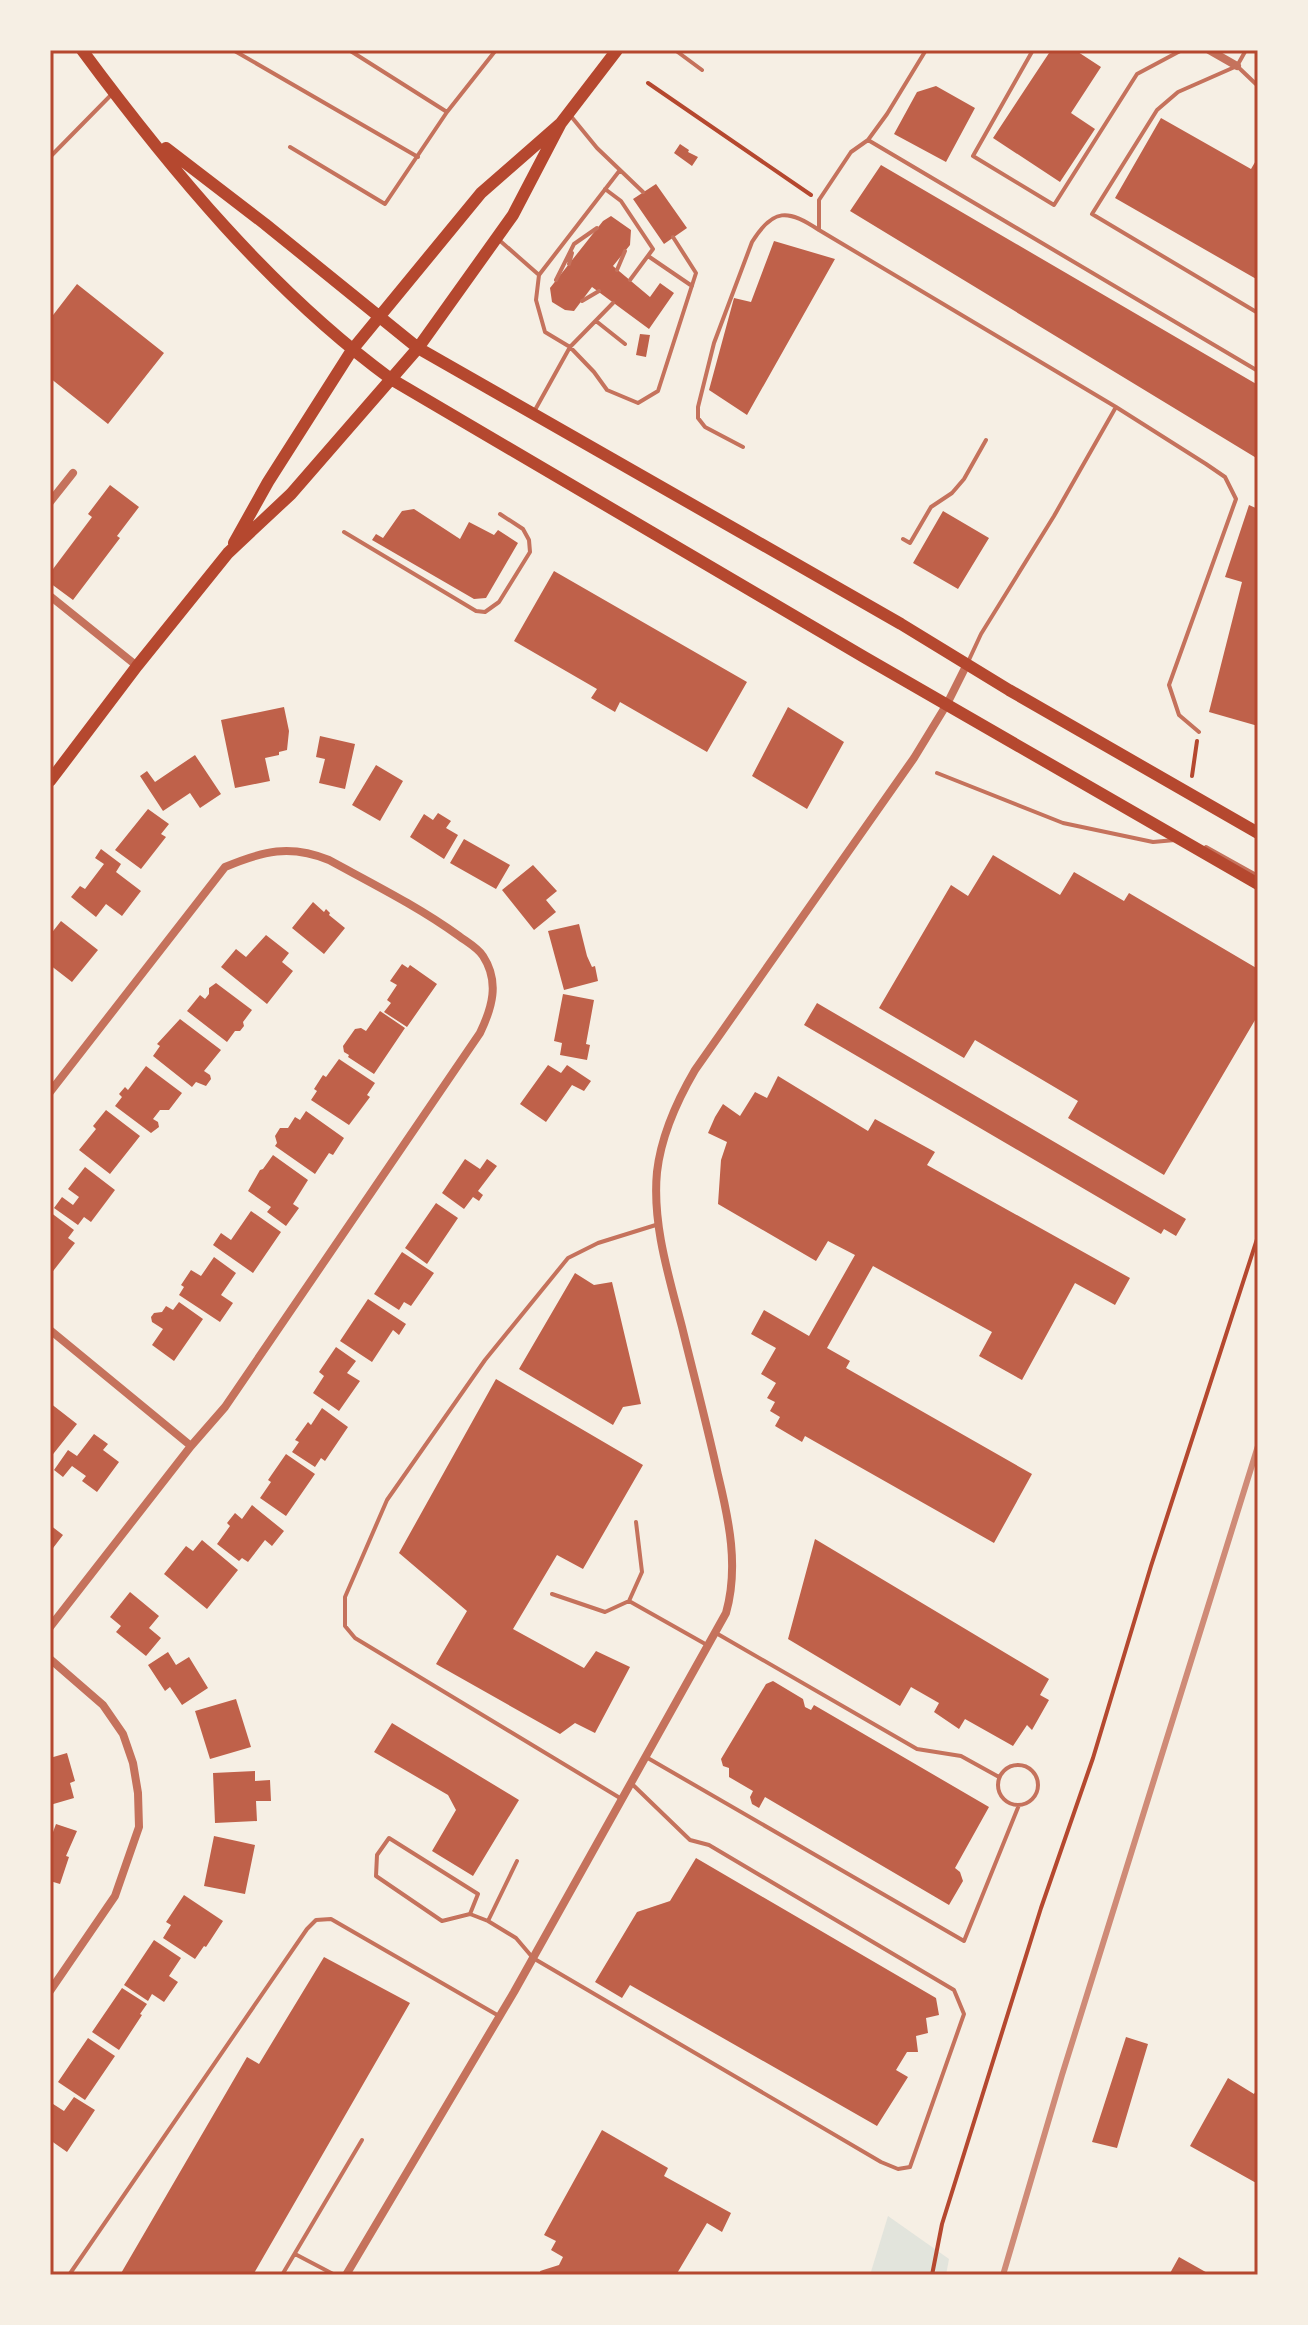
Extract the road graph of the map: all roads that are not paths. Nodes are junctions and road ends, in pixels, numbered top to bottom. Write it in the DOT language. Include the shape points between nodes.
graph roads {
  1 [pos="82,50"];
  2 [pos="233,50"];
  3 [pos="349,50"];
  4 [pos="496,50"];
  5 [pos="617,50"];
  6 [pos="675,50"];
  7 [pos="926,50"];
  8 [pos="1033,50"];
  9 [pos="1182,50"];
  10 [pos="1209,50"];
  11 [pos="1246,50"];
  12 [pos="1237,66"];
  13 [pos="702,70"];
  14 [pos="1258,86"];
  15 [pos="113,92"];
  16 [pos="447,112"];
  17 [pos="564,118"];
  18 [pos="145,132"];
  19 [pos="868,140"];
  20 [pos="290,147"];
  21 [pos="50,157"];
  22 [pos="418,157"];
  23 [pos="620,170"];
  24 [pos="605,189"];
  25 [pos="643,192"];
  26 [pos="597,228"];
  27 [pos="819,230"];
  28 [pos="673,237"];
  29 [pos="496,238"];
  30 [pos="567,238"];
  31 [pos="574,244"];
  32 [pos="583,246"];
  33 [pos="625,251"];
  34 [pos="648,256"];
  35 [pos="569,264"];
  36 [pos="617,270"];
  37 [pos="539,275"];
  38 [pos="556,280"];
  39 [pos="630,280"];
  40 [pos="692,286"];
  41 [pos="599,291"];
  42 [pos="582,301"];
  43 [pos="613,303"];
  44 [pos="1258,313"];
  45 [pos="379,317"];
  46 [pos="596,321"];
  47 [pos="625,344"];
  48 [pos="570,347"];
  49 [pos="418,348"];
  50 [pos="352,350"];
  51 [pos="1258,371"];
  52 [pos="391,379"];
  53 [pos="1116,407"];
  54 [pos="534,413"];
  55 [pos="986,440"];
  56 [pos="743,447"];
  57 [pos="73,473"];
  58 [pos="50,502"];
  59 [pos="500,514"];
  60 [pos="344,532"];
  61 [pos="903,539"];
  62 [pos="228,553"];
  63 [pos="50,596"];
  64 [pos="967,664"];
  65 [pos="137,666"];
  66 [pos="947,704"];
  67 [pos="1199,732"];
  68 [pos="937,773"];
  69 [pos="50,781"];
  70 [pos="1258,833"];
  71 [pos="1258,876"];
  72 [pos="1258,884"];
  73 [pos="50,1092"];
  74 [pos="659,1224"];
  75 [pos="50,1330"];
  76 [pos="191,1446"];
  77 [pos="636,1522"];
  78 [pos="552,1594"];
  79 [pos="629,1601"];
  80 [pos="50,1627"];
  81 [pos="716,1633"];
  82 [pos="709,1646"];
  83 [pos="50,1659"];
  84 [pos="646,1757"];
  85 [pos="999,1777"];
  86 [pos="631,1783"];
  87 [pos="622,1799"];
  88 [pos="1019,1805"];
  89 [pos="517,1861"];
  90 [pos="470,1914"];
  91 [pos="488,1921"];
  92 [pos="533,1958"];
  93 [pos="50,1991"];
  94 [pos="499,2016"];
  95 [pos="362,2140"];
  96 [pos="295,2254"];
  97 [pos="69,2275"];
  98 [pos="282,2275"];
  99 [pos="335,2275"];
  100 [pos="346,2275"];
  1 -- 15 [label="main road"];
  2 -- 22 [label="lane"];
  3 -- 16 [label="lane"];
  4 -- 16 [label="lane"];
  5 -- 17 [label="main road"];
  6 -- 13 [label="lane"];
  7 -- 19 [label="lane"];
  8 -- 9 [label="lane" via="973,156 1054,205 1137,74"];
  10 -- 12 [label="street"];
  11 -- 12 [label="lane"];
  12 -- 14 [label="lane"];
  12 -- 44 [label="lane" via="1178,92 1157,110 1092,214"];
  15 -- 18 [label="main road"];
  15 -- 21 [label="lane"];
  16 -- 22 [label="lane"];
  17 -- 23 [label="lane"];
  17 -- 29 [label="main road"];
  17 -- 45 [label="main road" via="481,193"];
  18 -- 45 [label="main road"];
  18 -- 50 [label="main road" via="241,244"];
  19 -- 27 [label="lane" via="851,152 819,200"];
  19 -- 51 [label="lane"];
  20 -- 22 [label="lane" via="385,204"];
  23 -- 24 [label="lane"];
  23 -- 25 [label="lane"];
  24 -- 30 [label="lane"];
  24 -- 34 [label="lane" via="621,201 653,249"];
  26 -- 31 [label="lane"];
  27 -- 53 [label="lane"];
  27 -- 56 [label="lane" via="792,214 759,230 714,343 698,418"];
  28 -- 40 [label="lane" via="696,273"];
  29 -- 37 [label="lane"];
  29 -- 49 [label="main road"];
  30 -- 31 [label="lane"];
  30 -- 37 [label="lane"];
  31 -- 32 [label="lane"];
  31 -- 35 [label="lane"];
  31 -- 38 [label="lane"];
  33 -- 36 [label="lane"];
  34 -- 39 [label="lane"];
  34 -- 40 [label="lane"];
  37 -- 48 [label="lane" via="536,300 545,332"];
  40 -- 48 [label="lane" via="658,391 638,403 607,390"];
  41 -- 42 [label="lane"];
  43 -- 46 [label="lane"];
  45 -- 49 [label="main road"];
  45 -- 50 [label="main road"];
  46 -- 47 [label="lane"];
  46 -- 48 [label="lane"];
  48 -- 54 [label="lane"];
  49 -- 52 [label="main road"];
  49 -- 54 [label="main road"];
  50 -- 52 [label="main road"];
  50 -- 62 [label="main road"];
  52 -- 62 [label="main road" via="291,494"];
  52 -- 66 [label="main road"];
  53 -- 64 [label="lane"];
  53 -- 67 [label="lane" via="1225,477 1236,499 1169,685 1179,715"];
  54 -- 64 [label="main road"];
  55 -- 61 [label="lane" via="964,479 931,507 910,543"];
  57 -- 58 [label="street"];
  59 -- 60 [label="lane" via="523,529 530,552 506,594 485,612"];
  62 -- 65 [label="main road"];
  63 -- 65 [label="street"];
  64 -- 66 [label="street"];
  64 -- 70 [label="main road"];
  65 -- 69 [label="main road"];
  66 -- 72 [label="main road"];
  66 -- 74 [label="street" via="689,1080 658,1164"];
  68 -- 71 [label="lane" via="1063,823 1153,842 1192,839"];
  73 -- 76 [label="street" via="225,867 253,856 278,850 310,852 329,860 443,925 482,954 490,972 491,1011 480,1033 225,1407"];
  74 -- 81 [label="street" via="731,1547 730,1597"];
  74 -- 87 [label="lane" via="568,1258 485,1360 387,1500 345,1597 345,1626 355,1638"];
  75 -- 76 [label="street"];
  76 -- 80 [label="street"];
  77 -- 79 [label="lane" via="642,1572"];
  78 -- 79 [label="lane" via="605,1612"];
  79 -- 82 [label="lane"];
  81 -- 82 [label="street"];
  81 -- 85 [label="lane" via="917,1749 961,1756"];
  82 -- 84 [label="street"];
  83 -- 93 [label="street" via="103,1705 123,1734 133,1763 139,1827 115,1896"];
  84 -- 86 [label="street"];
  84 -- 88 [label="lane" via="964,1941"];
  85 -- 88 [label="lane" via="1005,1800"];
  85 -- 88 [label="lane" via="1016,1764 1036,1774 1036,1794"];
  86 -- 87 [label="street"];
  86 -- 92 [label="lane" via="690,1840 709,1845 954,1990 964,2014 910,2167 898,2169 881,2162"];
  87 -- 92 [label="street"];
  89 -- 91 [label="lane"];
  90 -- 90 [label="lane" via="442,1921 376,1876 377,1855 389,1838 478,1894"];
  90 -- 91 [label="lane"];
  91 -- 92 [label="lane" via="516,1938"];
  92 -- 94 [label="street"];
  94 -- 97 [label="lane" via="331,1919 316,1920"];
  94 -- 100 [label="street"];
  95 -- 96 [label="lane"];
  96 -- 98 [label="lane"];
  96 -- 99 [label="lane"];
}
